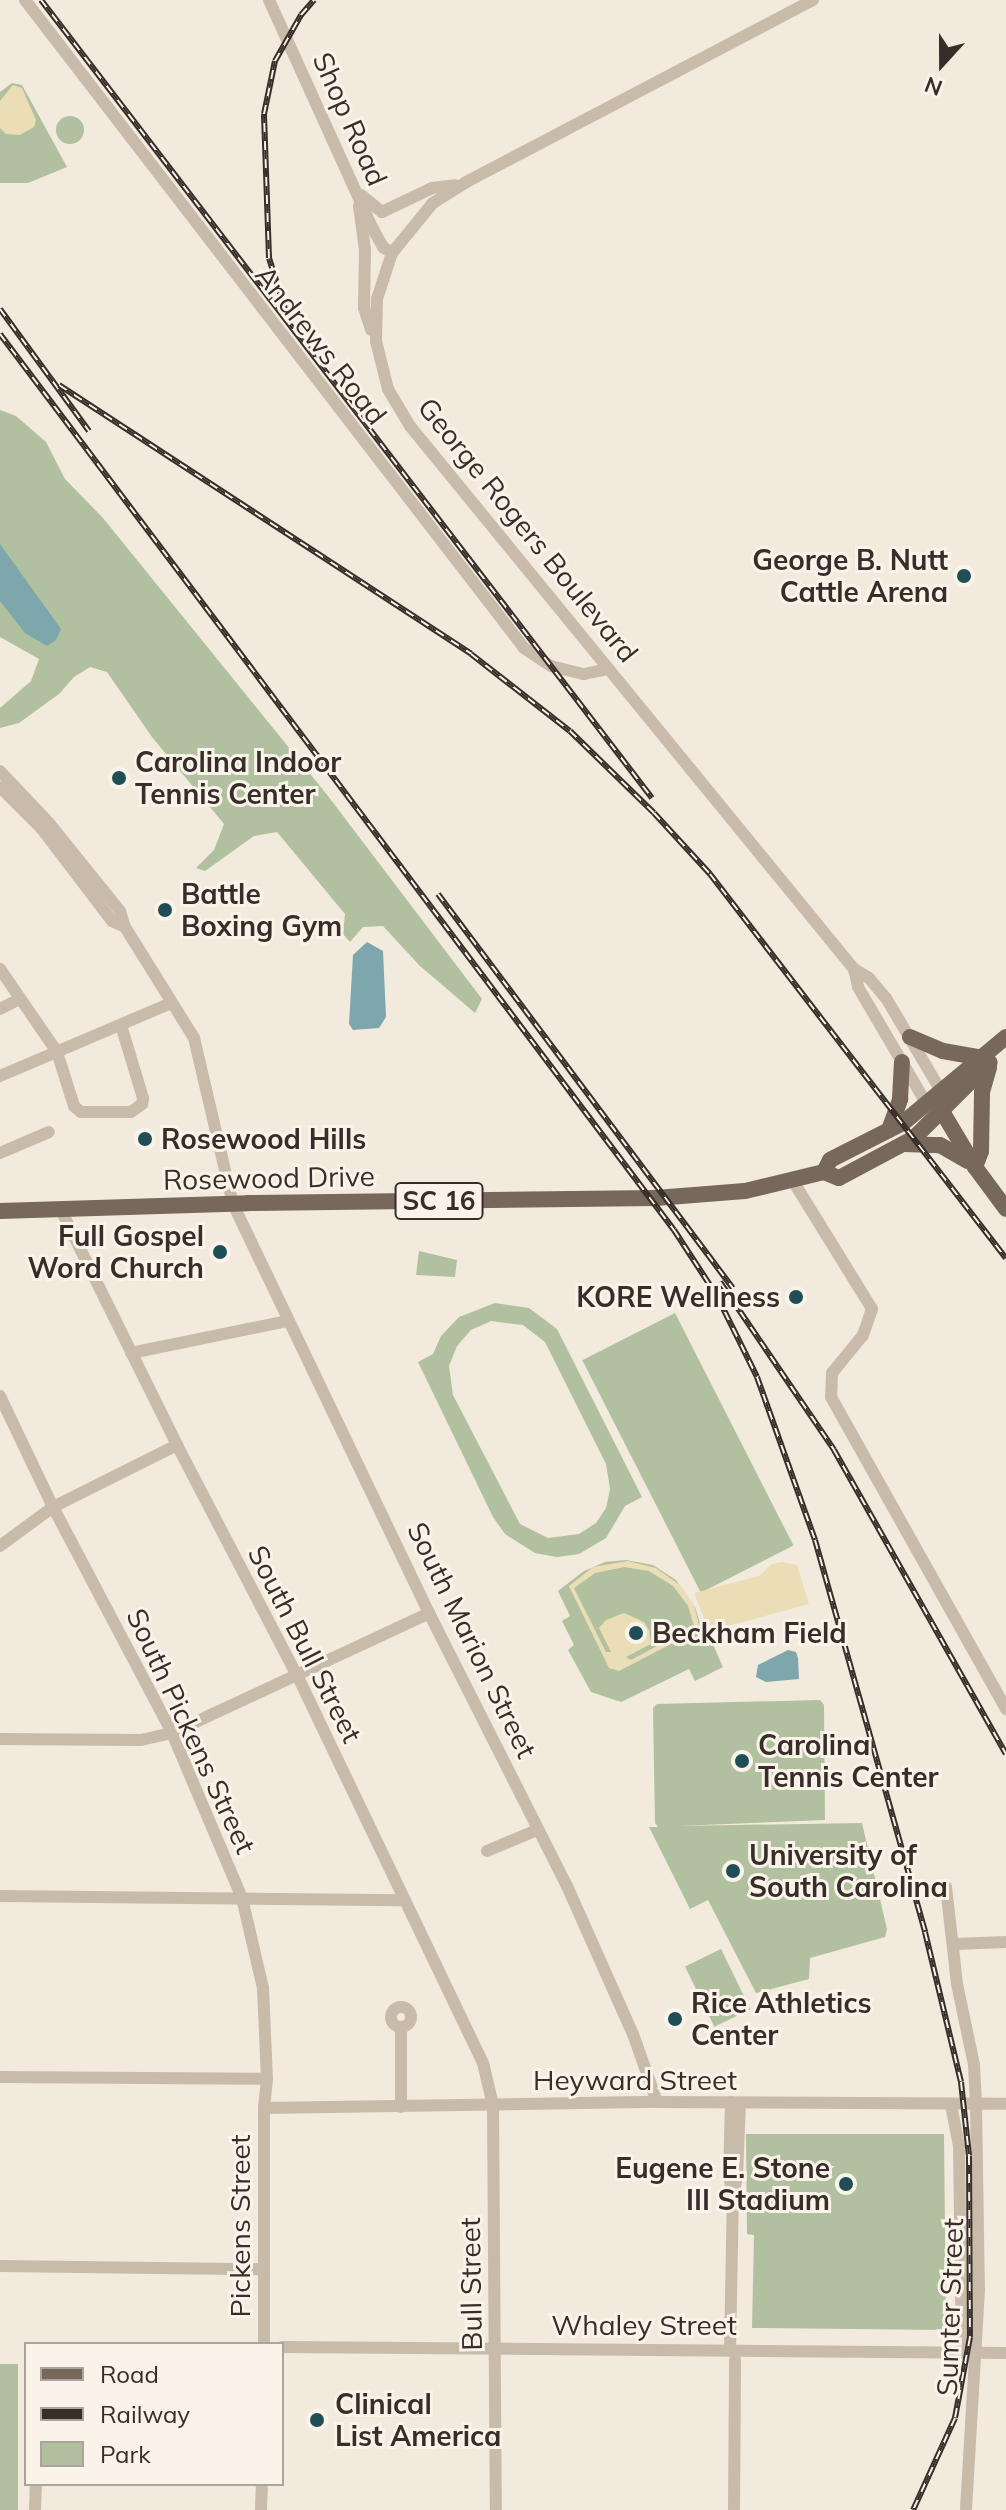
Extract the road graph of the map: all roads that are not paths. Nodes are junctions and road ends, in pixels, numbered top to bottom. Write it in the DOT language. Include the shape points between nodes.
graph roads {
  1 [pos="25,0"];
  2 [pos="269,0"];
  3 [pos="813,0"];
  4 [pos="798,3"];
  5 [pos="462,184"];
  6 [pos="356,190"];
  7 [pos="392,253"];
  8 [pos="378,356"];
  9 [pos="608,669"];
  10 [pos="0,771"];
  11 [pos="0,787"];
  12 [pos="125,927"];
  13 [pos="0,969"];
  14 [pos="854,969"];
  15 [pos="20,999"];
  16 [pos="171,1003"];
  17 [pos="0,1009"];
  18 [pos="121,1025"];
  19 [pos="910,1037"];
  20 [pos="1006,1037"];
  21 [pos="57,1052"];
  22 [pos="987,1057"];
  23 [pos="902,1062"];
  24 [pos="0,1076"];
  25 [pos="941,1091"];
  26 [pos="926,1103"];
  27 [pos="943,1113"];
  28 [pos="889,1130"];
  29 [pos="49,1132"];
  30 [pos="904,1144"];
  31 [pos="0,1153"];
  32 [pos="975,1167"];
  33 [pos="824,1172"];
  34 [pos="793,1181"];
  35 [pos="233,1204"];
  36 [pos="1006,1209"];
  37 [pos="61,1210"];
  38 [pos="0,1211"];
  39 [pos="287,1321"];
  40 [pos="131,1353"];
  41 [pos="0,1396"];
  42 [pos="0,1427"];
  43 [pos="16,1427"];
  44 [pos="177,1445"];
  45 [pos="53,1507"];
  46 [pos="0,1546"];
  47 [pos="429,1613"];
  48 [pos="298,1677"];
  49 [pos="1006,1709"];
  50 [pos="172,1733"];
  51 [pos="0,1739"];
  52 [pos="537,1830"];
  53 [pos="487,1851"];
  54 [pos="946,1887"];
  55 [pos="0,1896"];
  56 [pos="242,1898"];
  57 [pos="402,1900"];
  58 [pos="1006,1942"];
  59 [pos="954,1944"];
  60 [pos="401,2027"];
  61 [pos="0,2077"];
  62 [pos="267,2079"];
  63 [pos="657,2102"];
  64 [pos="736,2102"];
  65 [pos="1006,2104"];
  66 [pos="493,2105"];
  67 [pos="951,2105"];
  68 [pos="976,2105"];
  69 [pos="401,2107"];
  70 [pos="264,2108"];
  71 [pos="0,2266"];
  72 [pos="262,2269"];
  73 [pos="264,2342"];
  74 [pos="284,2347"];
  75 [pos="496,2349"];
  76 [pos="962,2352"];
  77 [pos="976,2353"];
  78 [pos="1006,2353"];
  79 [pos="733,2354"];
  80 [pos="36,2486"];
  81 [pos="262,2486"];
  82 [pos="35,2510"];
  83 [pos="261,2510"];
  84 [pos="496,2510"];
  85 [pos="734,2510"];
  86 [pos="966,2510"];
  1 -- 9 [label="street, Andrews Road" via="524,648 551,666 584,674"];
  2 -- 6 [label="street, Shop Road"];
  3 -- 4 [label="street, George Rogers Boulevard"];
  4 -- 5 [label="street, George Rogers Boulevard"];
  5 -- 6 [label="street" via="432,188 382,212"];
  5 -- 7 [label="street, George Rogers Boulevard" via="432,204"];
  6 -- 7 [label="street, Shop Road" via="383,247"];
  6 -- 8 [label="street" via="365,250 364,308"];
  7 -- 8 [label="street, George Rogers Boulevard" via="377,299"];
  8 -- 9 [label="street, George Rogers Boulevard" via="388,389 410,426"];
  9 -- 14 [label="street, George Rogers Boulevard"];
  10 -- 12 [label="street" via="112,901"];
  11 -- 12 [label="street" via="42,829 112,921"];
  12 -- 16 [label="street, South Marion Street"];
  13 -- 15 [label="street"];
  14 -- 19 [label="street, George Rogers Boulevard" via="886,998"];
  14 -- 23 [label="street, George Rogers Boulevard" via="858,987"];
  15 -- 17 [label="street"];
  15 -- 21 [label="street"];
  16 -- 18 [label="street"];
  16 -- 35 [label="street, South Marion Street" via="194,1038"];
  18 -- 21 [label="street"];
  18 -- 21 [label="street" via="143,1098 138,1110 81,1112 74,1106"];
  19 -- 22 [label="main road" via="943,1051"];
  19 -- 25 [label="street, George Rogers Boulevard"];
  20 -- 22 [label="main road, Rosewood Drive"];
  21 -- 24 [label="street"];
  22 -- 25 [label="main road, Rosewood Drive"];
  22 -- 27 [label="main road, Rosewood Drive / SC 16"];
  22 -- 32 [label="main road" via="981,1151"];
  23 -- 26 [label="street, George Rogers Boulevard"];
  23 -- 28 [label="main road" via="900,1099"];
  25 -- 26 [label="main road, Rosewood Drive"];
  25 -- 27 [label="main road"];
  26 -- 27 [label="main road"];
  26 -- 28 [label="main road, Rosewood Drive / SC 16"];
  27 -- 30 [label="main road, Rosewood Drive / SC 16"];
  27 -- 32 [label="main road"];
  28 -- 33 [label="main road, Rosewood Drive / SC 16" via="830,1160"];
  29 -- 31 [label="street"];
  30 -- 32 [label="main road" via="940,1145"];
  30 -- 33 [label="main road, Rosewood Drive / SC 16" via="839,1178"];
  32 -- 36 [label="main road"];
  33 -- 34 [label="main road, Rosewood Drive / SC 16"];
  34 -- 35 [label="main road, Rosewood Drive / SC 16" via="745,1191 656,1198"];
  34 -- 49 [label="street" via="872,1309 863,1335 832,1373 831,1397"];
  35 -- 37 [label="main road, Rosewood Drive / SC 16"];
  35 -- 39 [label="street, South Marion Street"];
  37 -- 38 [label="main road, Rosewood Drive / SC 16"];
  37 -- 40 [label="street, South Bull Street"];
  39 -- 40 [label="street"];
  39 -- 47 [label="street, South Marion Street"];
  40 -- 44 [label="street, South Bull Street"];
  41 -- 43 [label="street, South Pickens Street"];
  42 -- 43 [label="street"];
  43 -- 45 [label="street, South Pickens Street"];
  44 -- 45 [label="street"];
  44 -- 48 [label="street, South Bull Street"];
  45 -- 46 [label="street"];
  45 -- 50 [label="street, South Pickens Street"];
  47 -- 48 [label="street"];
  47 -- 52 [label="street, South Marion Street"];
  48 -- 50 [label="street"];
  48 -- 57 [label="street, South Bull Street"];
  50 -- 51 [label="street" via="141,1740"];
  50 -- 56 [label="street, South Pickens Street"];
  52 -- 53 [label="street"];
  52 -- 63 [label="street, South Marion Street" via="627,2019"];
  54 -- 59 [label="street, Sumter Street"];
  55 -- 56 [label="street"];
  56 -- 57 [label="street"];
  56 -- 62 [label="street, South Pickens Street" via="263,1988"];
  57 -- 66 [label="street, South Bull Street" via="483,2063"];
  58 -- 59 [label="street"];
  59 -- 68 [label="street, Sumter Street"];
  60 -- 69 [label="street"];
  61 -- 62 [label="street"];
  62 -- 70 [label="street, South Pickens Street"];
  63 -- 64 [label="street, Heyward Street"];
  63 -- 66 [label="street, Heyward Street"];
  64 -- 67 [label="street, Heyward Street"];
  64 -- 79 [label="street"];
  65 -- 68 [label="street, Heyward Street"];
  66 -- 69 [label="street, Heyward Street"];
  66 -- 75 [label="street, Bull Street"];
  67 -- 68 [label="street, Heyward Street"];
  67 -- 76 [label="street, Sumter Street" via="959,2146"];
  68 -- 77 [label="street, Sumter Street"];
  69 -- 70 [label="street, Heyward Street"];
  70 -- 72 [label="street, Pickens Street"];
  71 -- 72 [label="street"];
  72 -- 73 [label="street, Pickens Street"];
  74 -- 75 [label="street, Whaley Street"];
  75 -- 79 [label="street, Whaley Street"];
  75 -- 84 [label="street, Bull Street"];
  76 -- 77 [label="street, Whaley Street"];
  76 -- 79 [label="street, Whaley Street"];
  77 -- 78 [label="street, Whaley Street"];
  77 -- 86 [label="street, Sumter Street"];
  79 -- 85 [label="street"];
  80 -- 82 [label="street"];
  81 -- 83 [label="street"];
}
